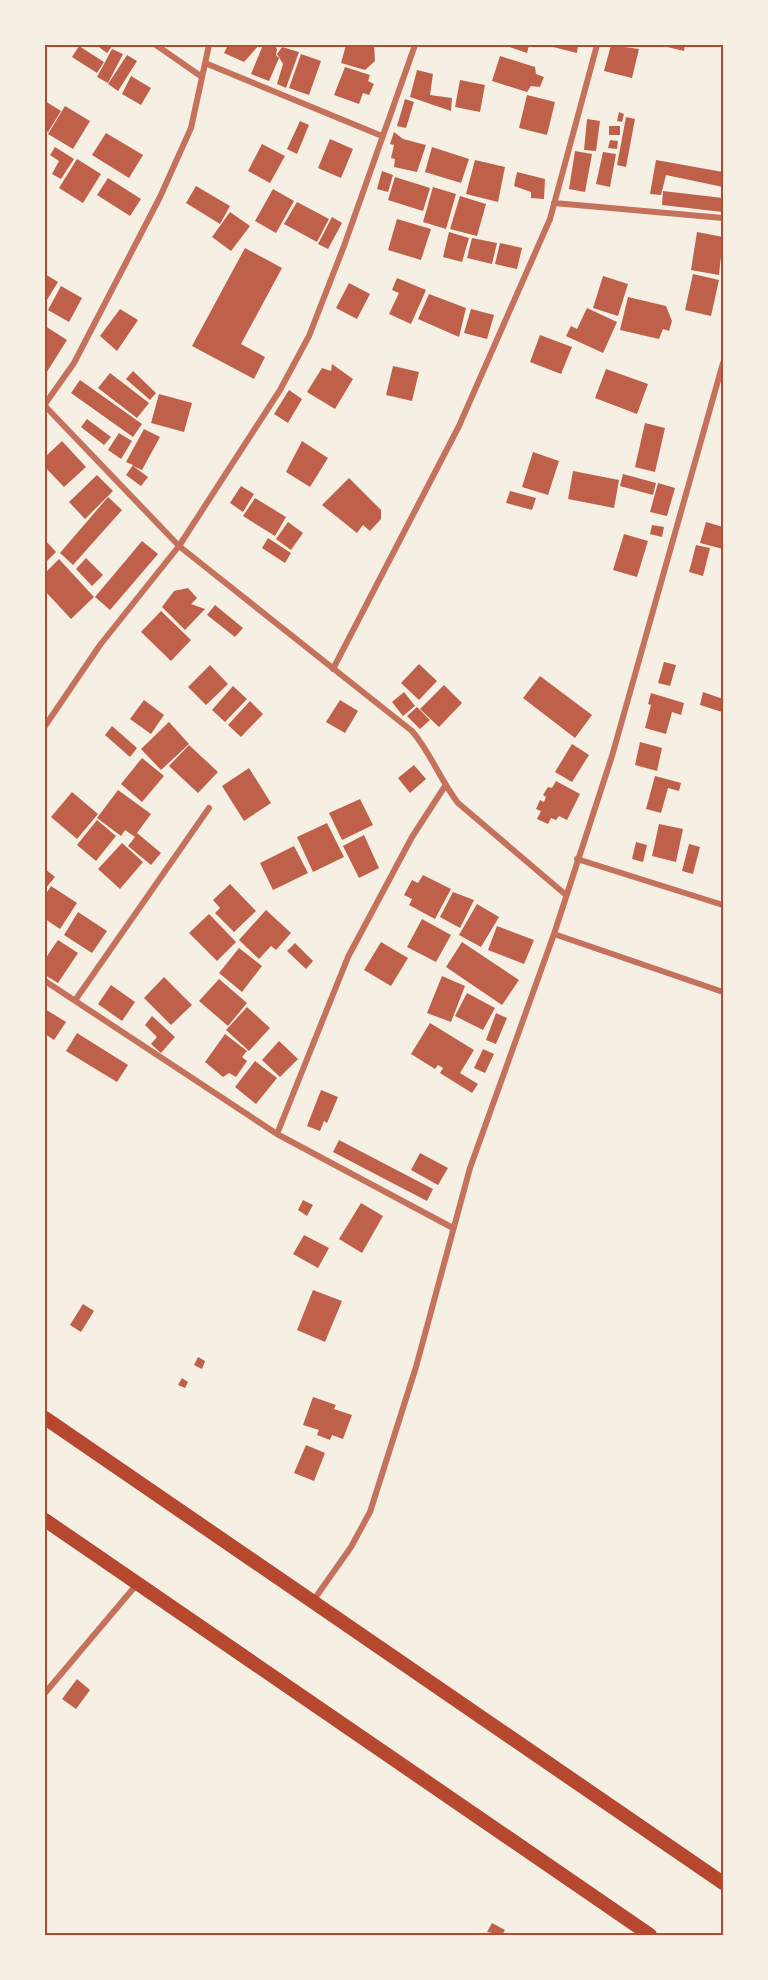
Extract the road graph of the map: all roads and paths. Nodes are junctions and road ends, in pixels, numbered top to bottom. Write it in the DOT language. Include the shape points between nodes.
graph roads {
  1 [pos="156,45"];
  2 [pos="209,45"];
  3 [pos="415,45"];
  4 [pos="597,45"];
  5 [pos="205,63"];
  6 [pos="202,77"];
  7 [pos="382,136"];
  8 [pos="554,203"];
  9 [pos="723,218"];
  10 [pos="723,363"];
  11 [pos="45,405"];
  12 [pos="179,546"];
  13 [pos="333,669"];
  14 [pos="45,726"];
  15 [pos="445,786"];
  16 [pos="209,808"];
  17 [pos="577,859"];
  18 [pos="566,895"];
  19 [pos="723,905"];
  20 [pos="554,934"];
  21 [pos="45,981"];
  22 [pos="723,992"];
  23 [pos="76,999"];
  24 [pos="278,1134"];
  25 [pos="453,1228"];
  26 [pos="45,1418"];
  27 [pos="45,1520"];
  28 [pos="137,1584"];
  29 [pos="313,1601"];
  30 [pos="45,1694"];
  31 [pos="723,1883"];
  32 [pos="650,1935"];
  1 -- 6 [label="street"];
  2 -- 5 [label="street"];
  3 -- 7 [label="street"];
  4 -- 8 [label="street"];
  5 -- 6 [label="street"];
  5 -- 7 [label="street"];
  6 -- 11 [label="street" via="191,128 160,197 74,363"];
  7 -- 12 [label="street" via="309,336 280,390"];
  8 -- 9 [label="street"];
  8 -- 13 [label="street" via="459,426"];
  10 -- 17 [label="street" via="612,756"];
  11 -- 12 [label="street"];
  12 -- 13 [label="street"];
  12 -- 14 [label="street" via="100,645"];
  13 -- 15 [label="street" via="412,731 427,748"];
  15 -- 18 [label="street" via="458,803"];
  15 -- 24 [label="street" via="412,837 348,957"];
  16 -- 23 [label="street"];
  17 -- 18 [label="street"];
  17 -- 19 [label="street"];
  18 -- 20 [label="street"];
  20 -- 22 [label="street"];
  20 -- 25 [label="street" via="470,1168"];
  21 -- 23 [label="street"];
  23 -- 24 [label="street"];
  24 -- 25 [label="street"];
  25 -- 29 [label="street" via="416,1367 370,1512"];
  26 -- 29 [label="highway"];
  27 -- 28 [label="highway"];
  28 -- 30 [label="street"];
  28 -- 32 [label="highway"];
  29 -- 31 [label="highway"];
}
